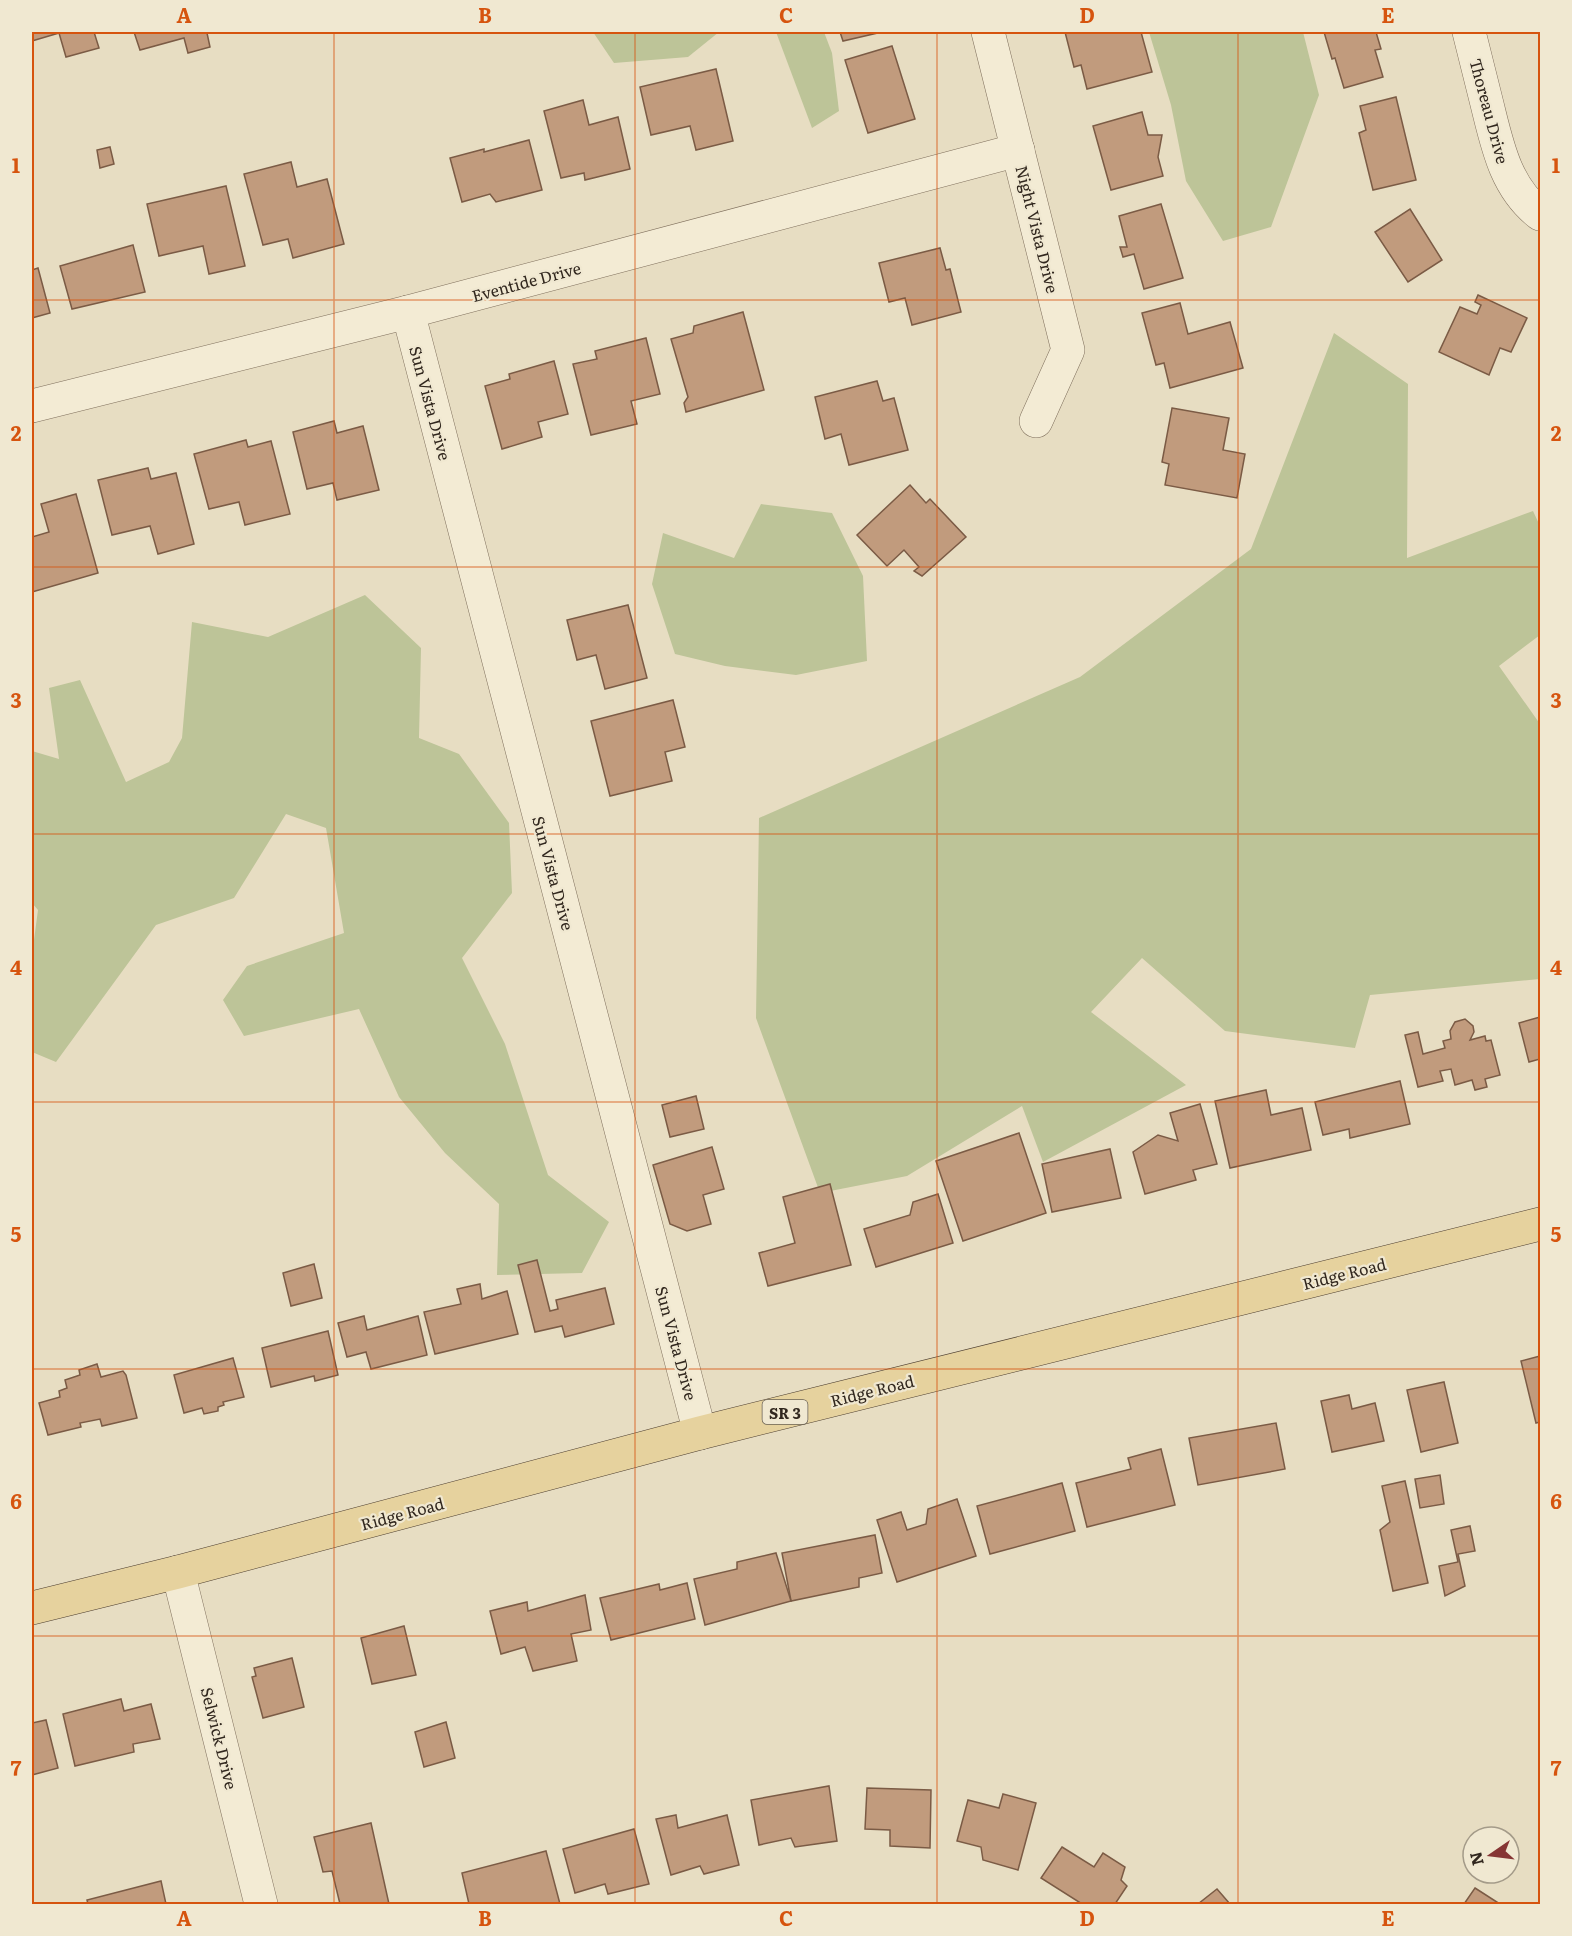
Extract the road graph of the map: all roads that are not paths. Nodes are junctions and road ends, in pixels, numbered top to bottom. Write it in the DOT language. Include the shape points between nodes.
graph roads {
  1 [pos="988,32"];
  2 [pos="1468,32"];
  3 [pos="1018,150"];
  4 [pos="1540,214"];
  5 [pos="408,312"];
  6 [pos="32,406"];
  7 [pos="1036,421"];
  8 [pos="1540,1224"];
  9 [pos="700,1433"];
  10 [pos="178,1572"];
  11 [pos="32,1608"];
  12 [pos="261,1905"];
  1 -- 3 [label="street, Night Vista Drive"];
  2 -- 4 [label="street, Thoreau Drive" via="1509,177"];
  3 -- 5 [label="street, Eventide Drive"];
  3 -- 7 [label="street, Night Vista Drive" via="1068,350"];
  5 -- 6 [label="street, Eventide Drive"];
  5 -- 9 [label="street, Sun Vista Drive"];
  8 -- 9 [label="main road, Ridge Road / SR 3"];
  9 -- 10 [label="main road, Ridge Road / SR 3"];
  10 -- 11 [label="main road, Ridge Road / SR 3"];
  10 -- 12 [label="street, Selwick Drive"];
}
